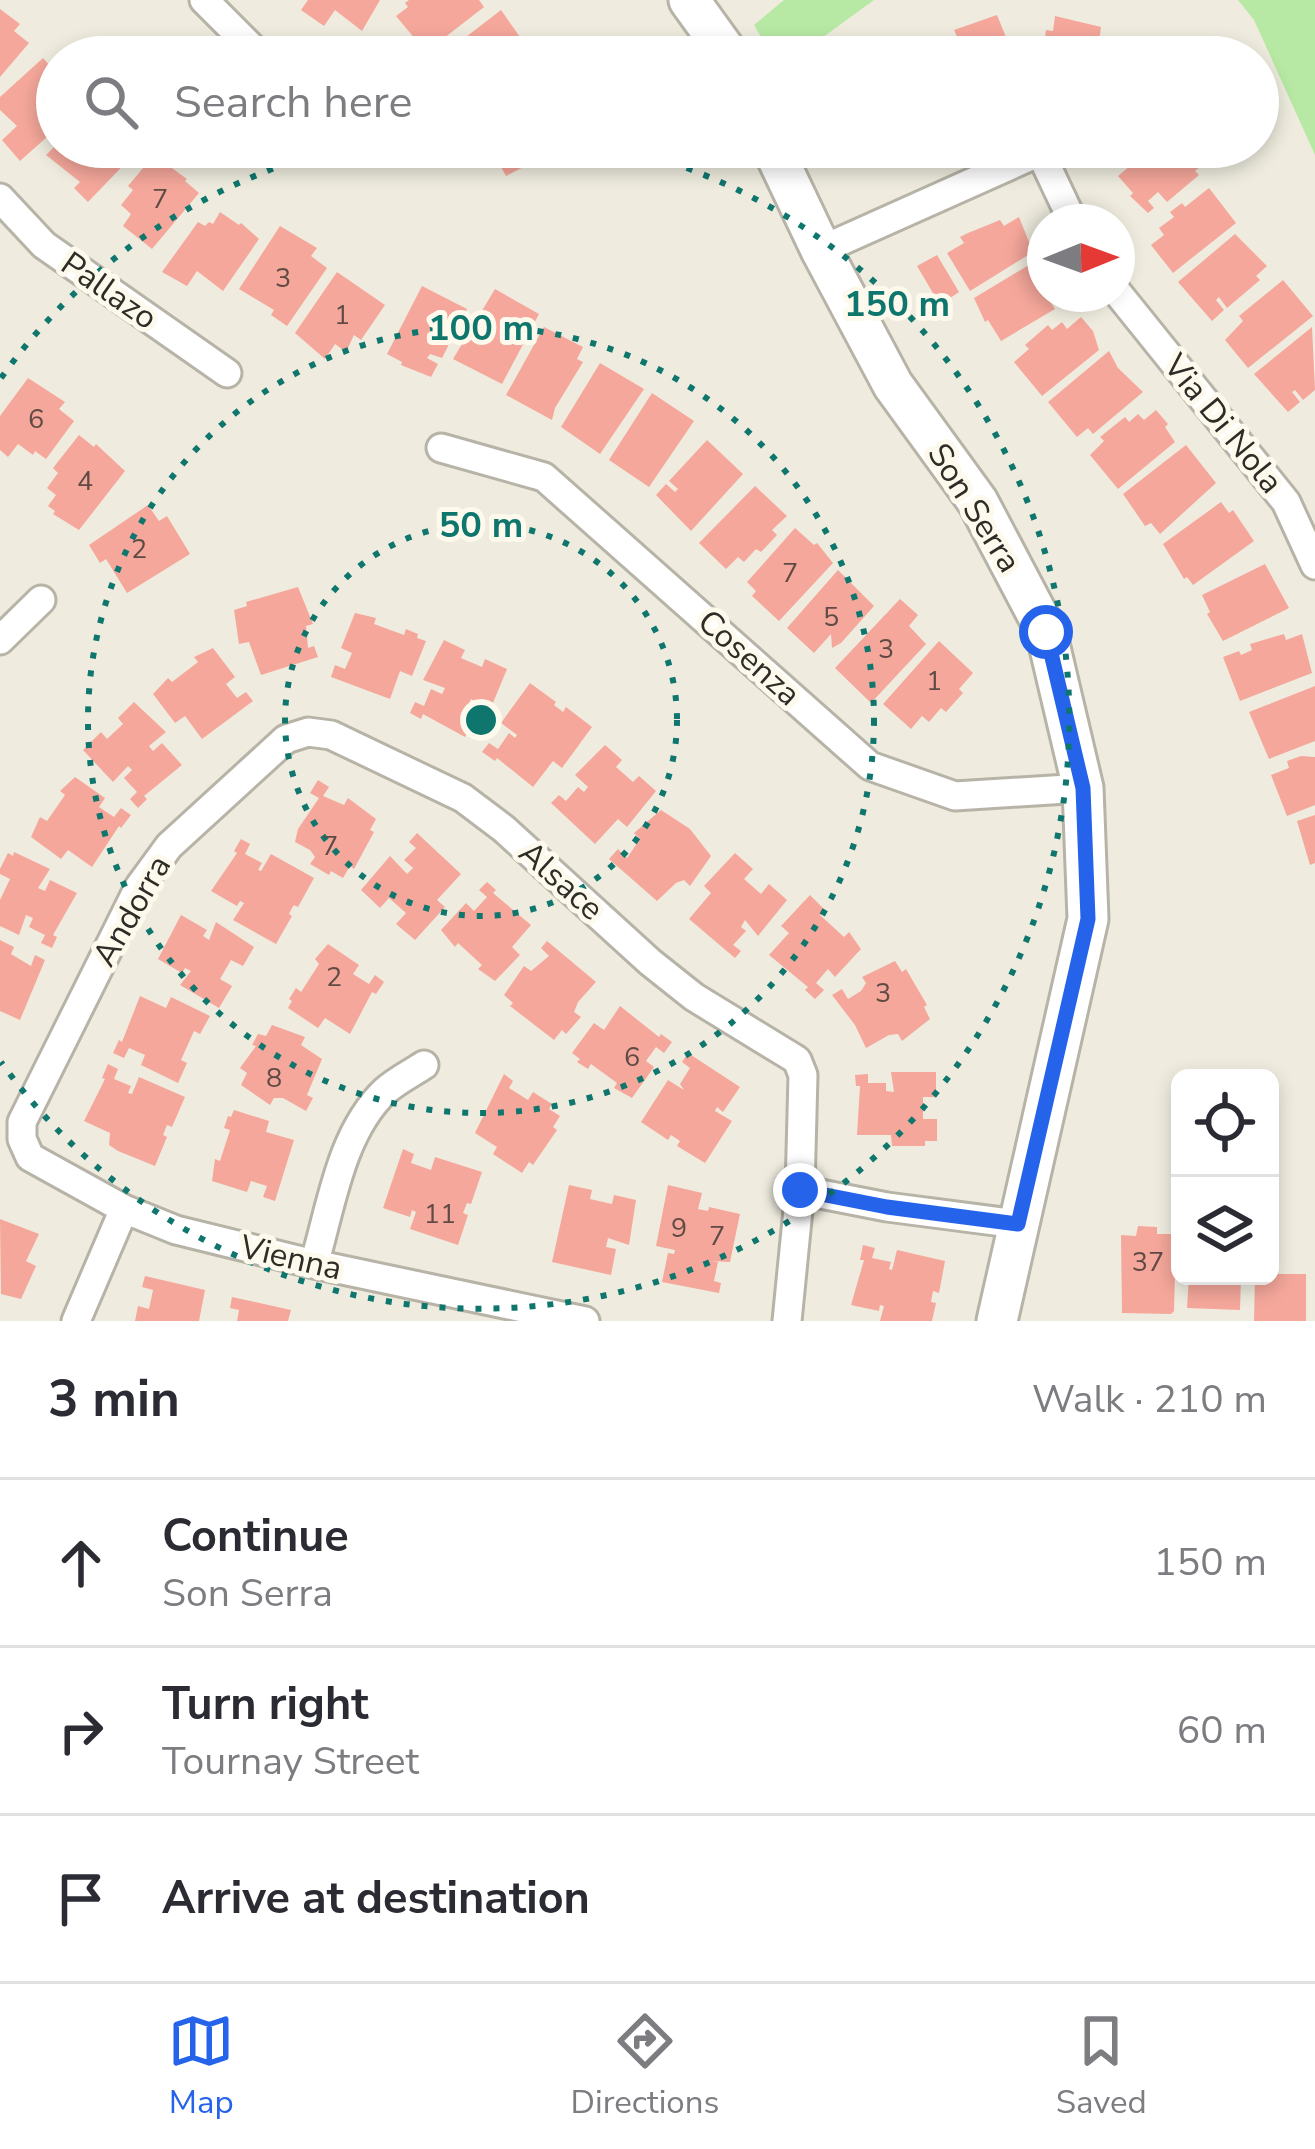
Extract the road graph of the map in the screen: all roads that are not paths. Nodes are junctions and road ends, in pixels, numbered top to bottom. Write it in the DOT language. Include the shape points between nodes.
graph roads {
  1 [pos="204,0"];
  2 [pos="689,0"];
  3 [pos="240,36"];
  4 [pos="715,36"];
  5 [pos="782,168"];
  6 [pos="1004,168"];
  7 [pos="1048,168"];
  8 [pos="0,198"];
  9 [pos="1065,204"];
  10 [pos="820,250"];
  11 [pos="1133,312"];
  12 [pos="227,374"];
  13 [pos="441,448"];
  14 [pos="1315,565"];
  15 [pos="40,600"];
  16 [pos="0,640"];
  17 [pos="308,732"];
  18 [pos="1083,788"];
  19 [pos="424,1065"];
  20 [pos="22,1139"];
  21 [pos="800,1190"];
  22 [pos="124,1209"];
  23 [pos="1018,1224"];
  24 [pos="314,1264"];
  25 [pos="76,1321"];
  26 [pos="585,1321"];
  27 [pos="787,1321"];
  28 [pos="997,1321"];
  1 -- 3 [label="street"];
  2 -- 4 [label="street"];
  5 -- 10 [label="street, Son Serra"];
  6 -- 10 [label="street"];
  7 -- 9 [label="street"];
  8 -- 12 [label="street, Pallazo" via="44,245"];
  10 -- 18 [label="street, Son Serra" via="893,385 978,502 1046,632"];
  11 -- 14 [label="street, Via Di Nola" via="1286,502"];
  13 -- 18 [label="street, Cosenza" via="544,477 870,766 955,796"];
  15 -- 16 [label="street"];
  17 -- 20 [label="street, Andorra" via="286,739 170,846 139,887 22,1122"];
  17 -- 21 [label="street, Alsace" via="331,735 464,798 694,997 797,1060"];
  18 -- 23 [label="street, Son Serra" via="1088,919"];
  19 -- 24 [label="street" via="386,1090 364,1118"];
  20 -- 22 [label="street, Vienna" via="30,1156"];
  21 -- 23 [label="street"];
  21 -- 27 [label="street"];
  22 -- 24 [label="street, Vienna" via="208,1240"];
  22 -- 25 [label="street"];
  23 -- 28 [label="street, Son Serra"];
  24 -- 26 [label="street, Vienna"];
}
